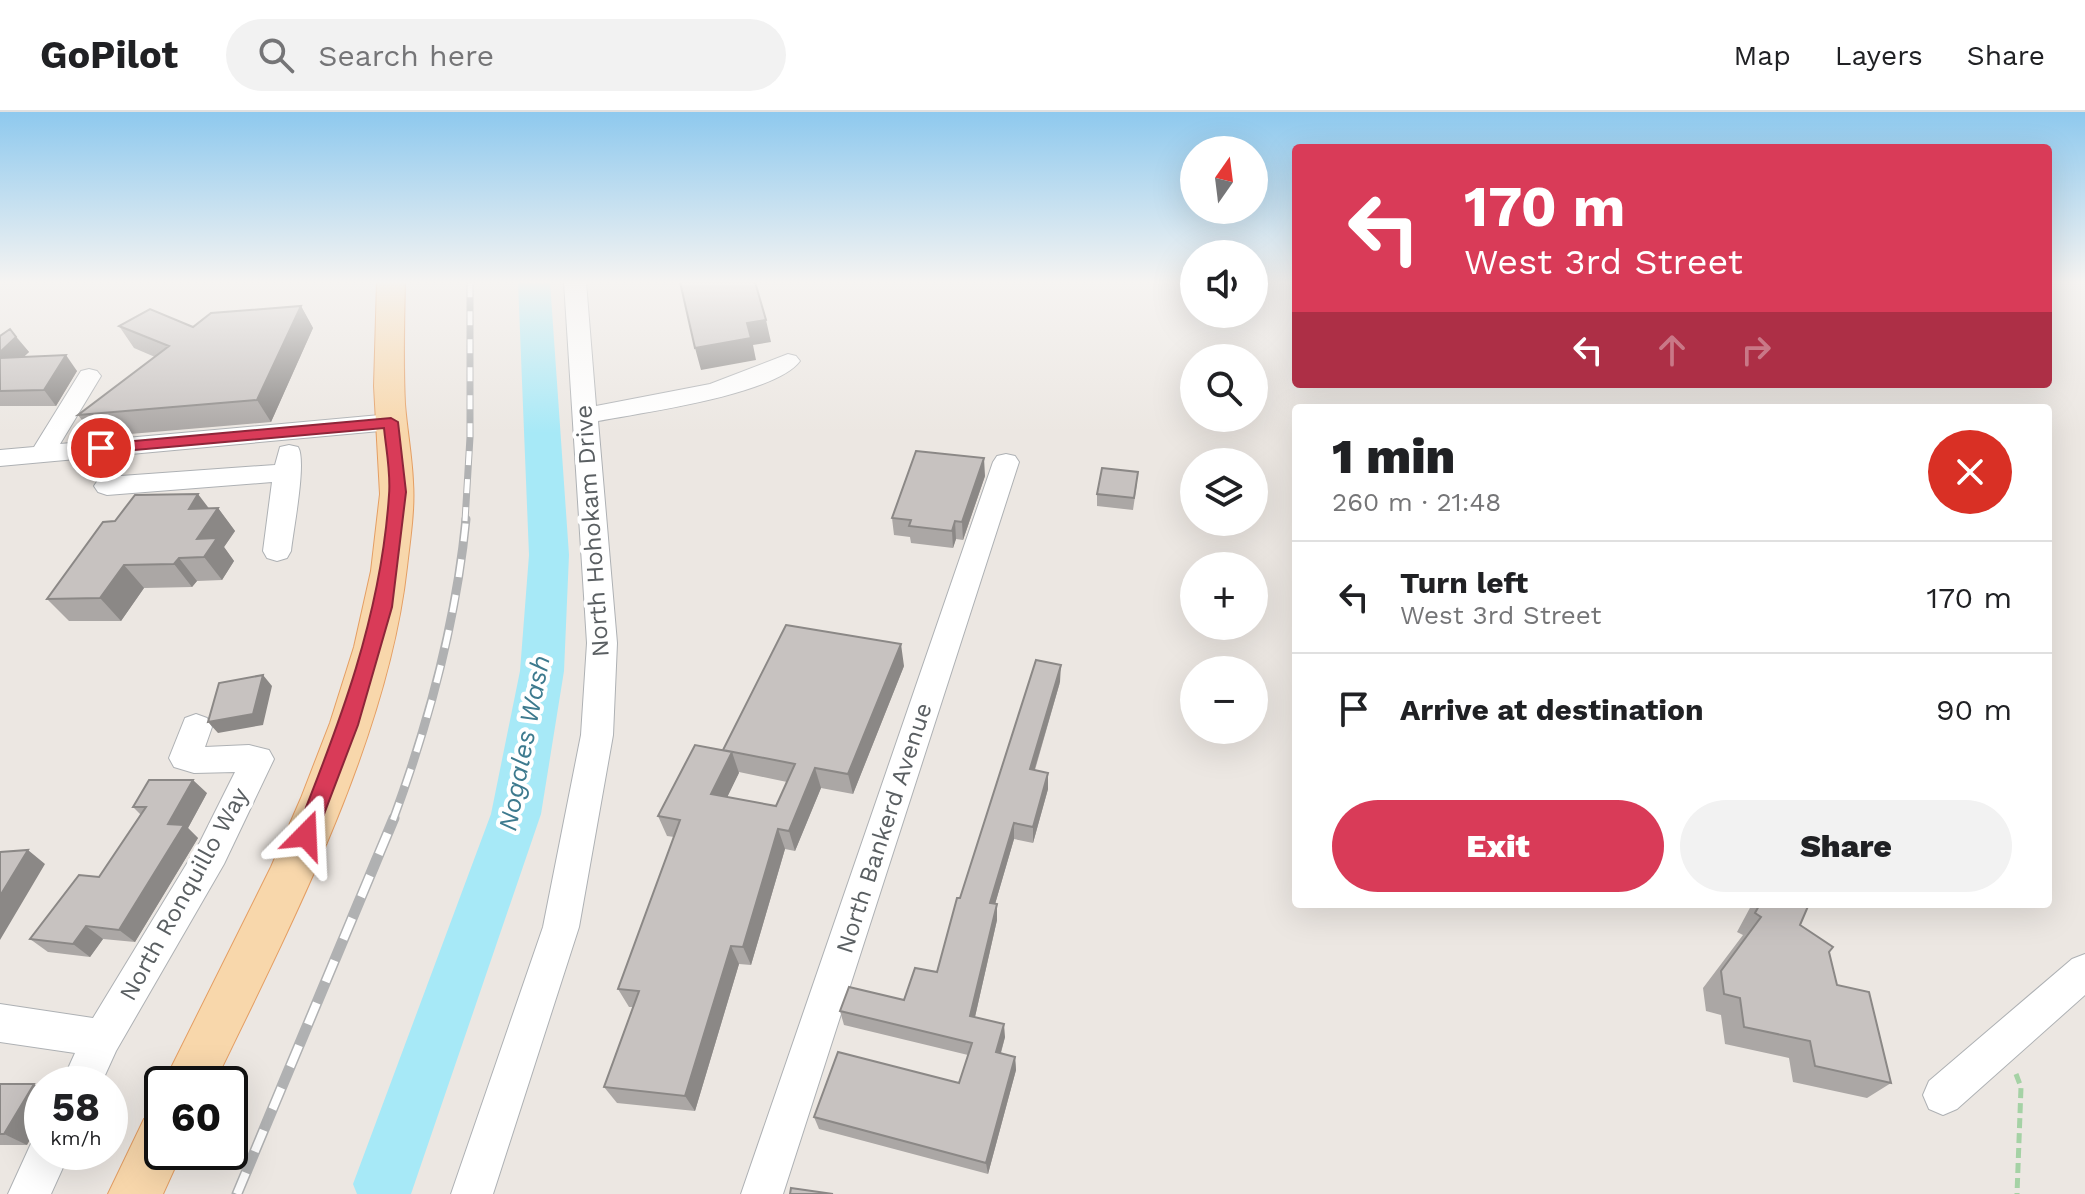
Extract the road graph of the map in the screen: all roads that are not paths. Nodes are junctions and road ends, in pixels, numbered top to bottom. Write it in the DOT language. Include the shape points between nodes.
graph roads {
  1 [pos="391,332"];
  2 [pos="579,332"];
  3 [pos="788,361"];
  4 [pos="89,376"];
  5 [pos="585,416"];
  6 [pos="391,422"];
  7 [pos="292,431"];
  8 [pos="42,454"];
  9 [pos="0,458"];
  10 [pos="1006,462"];
  11 [pos="287,473"];
  12 [pos="107,486"];
  13 [pos="277,551"];
  14 [pos="196,727"];
  15 [pos="2085,971"];
  16 [pos="0,1023"];
  17 [pos="102,1038"];
  18 [pos="89,1066"];
  19 [pos="197,1066"];
  20 [pos="1943,1095"];
  21 [pos="40,1170"];
  22 [pos="146,1170"];
  23 [pos="29,1194"];
  24 [pos="135,1194"];
  25 [pos="472,1194"];
  26 [pos="762,1194"];
  1 -- 6 [label="main road"];
  2 -- 5 [label="street, North Hohokam Drive"];
  3 -- 5 [label="street" via="741,385"];
  4 -- 8 [label="street"];
  5 -- 25 [label="street, North Hohokam Drive" via="602,643 597,735 561,927"];
  6 -- 7 [label="street"];
  6 -- 19 [label="main road" via="398,492 384,607 348,725 284,889"];
  7 -- 8 [label="street"];
  7 -- 11 [label="street"];
  8 -- 9 [label="street"];
  10 -- 26 [label="street, North Bankerd Avenue"];
  11 -- 12 [label="street"];
  11 -- 13 [label="street"];
  14 -- 17 [label="street, North Ronquillo Way" via="185,758 258,759 212,853"];
  15 -- 20 [label="street"];
  16 -- 17 [label="street"];
  17 -- 18 [label="street, North Ronquillo Way"];
  21 -- 23 [label="street"];
  22 -- 24 [label="main road"];
}
